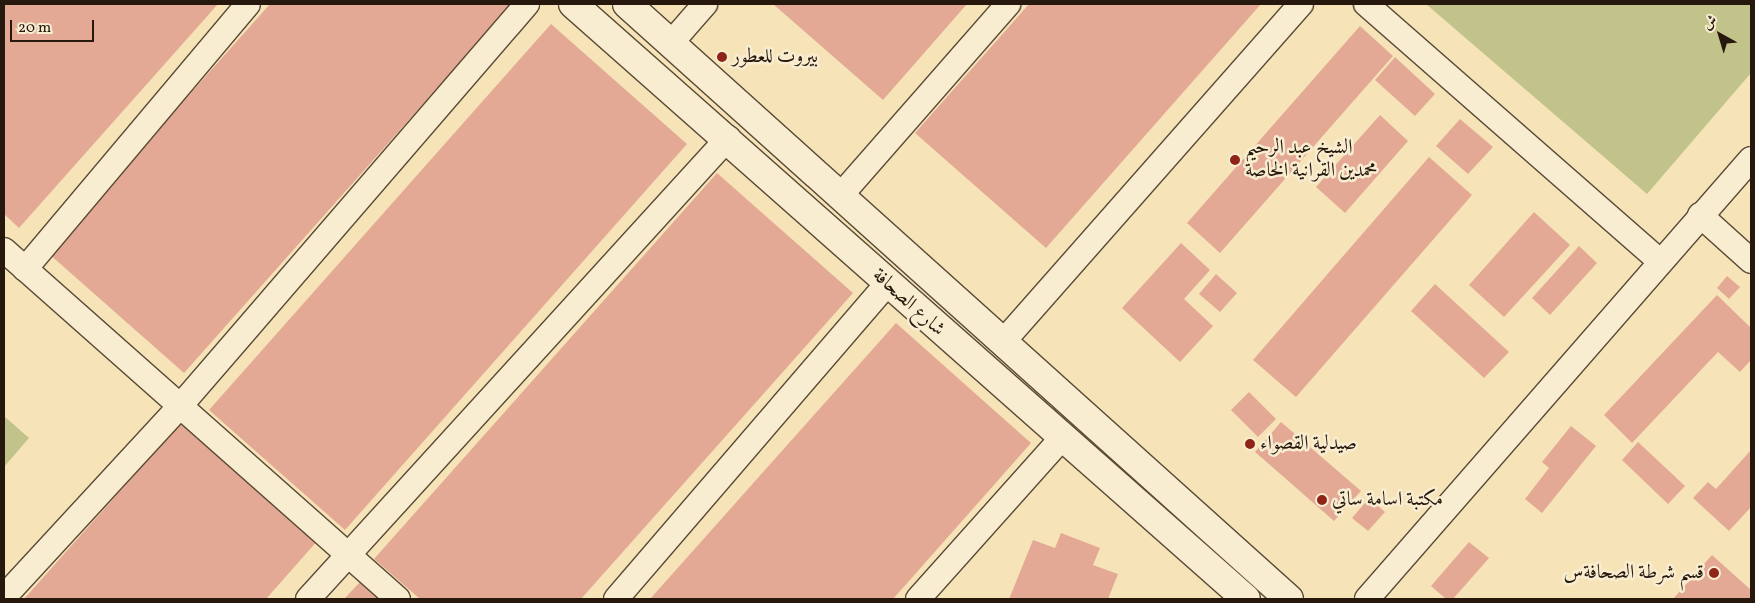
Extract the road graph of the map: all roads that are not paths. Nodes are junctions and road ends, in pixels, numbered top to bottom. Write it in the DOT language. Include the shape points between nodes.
graph roads {
  1 [pos="248,4"];
  2 [pos="528,4"];
  3 [pos="573,4"];
  4 [pos="627,4"];
  5 [pos="705,4"];
  6 [pos="1008,4"];
  7 [pos="1301,4"];
  8 [pos="1366,4"];
  9 [pos="671,43"];
  10 [pos="728,138"];
  11 [pos="1751,159"];
  12 [pos="842,195"];
  13 [pos="1700,215"];
  14 [pos="4,250"];
  15 [pos="1660,261"];
  16 [pos="1751,261"];
  17 [pos="25,269"];
  18 [pos="887,284"];
  19 [pos="1002,343"];
  20 [pos="181,405"];
  21 [pos="1062,438"];
  22 [pos="349,556"];
  23 [pos="4,597"];
  24 [pos="308,599"];
  25 [pos="398,599"];
  26 [pos="616,599"];
  27 [pos="918,599"];
  28 [pos="1246,599"];
  29 [pos="1289,599"];
  30 [pos="1367,599"];
  1 -- 17 [label="street"];
  2 -- 20 [label="street"];
  3 -- 10 [label="main road, شارع الصحافة"];
  4 -- 9 [label="main road, شارع الصحافة"];
  5 -- 9 [label="street"];
  6 -- 12 [label="street"];
  7 -- 19 [label="street"];
  8 -- 15 [label="street"];
  9 -- 12 [label="main road, شارع الصحافة"];
  10 -- 18 [label="main road, شارع الصحافة"];
  10 -- 22 [label="street"];
  11 -- 13 [label="street"];
  12 -- 19 [label="main road, شارع الصحافة"];
  13 -- 15 [label="street"];
  13 -- 16 [label="street"];
  14 -- 17 [label="street"];
  15 -- 30 [label="street"];
  17 -- 20 [label="street"];
  18 -- 21 [label="main road, شارع الصحافة"];
  18 -- 26 [label="street"];
  19 -- 29 [label="main road, شارع الصحافة"];
  20 -- 22 [label="street"];
  20 -- 23 [label="street"];
  21 -- 27 [label="street"];
  21 -- 28 [label="main road, شارع الصحافة"];
  22 -- 24 [label="street"];
  22 -- 25 [label="street"];
}
